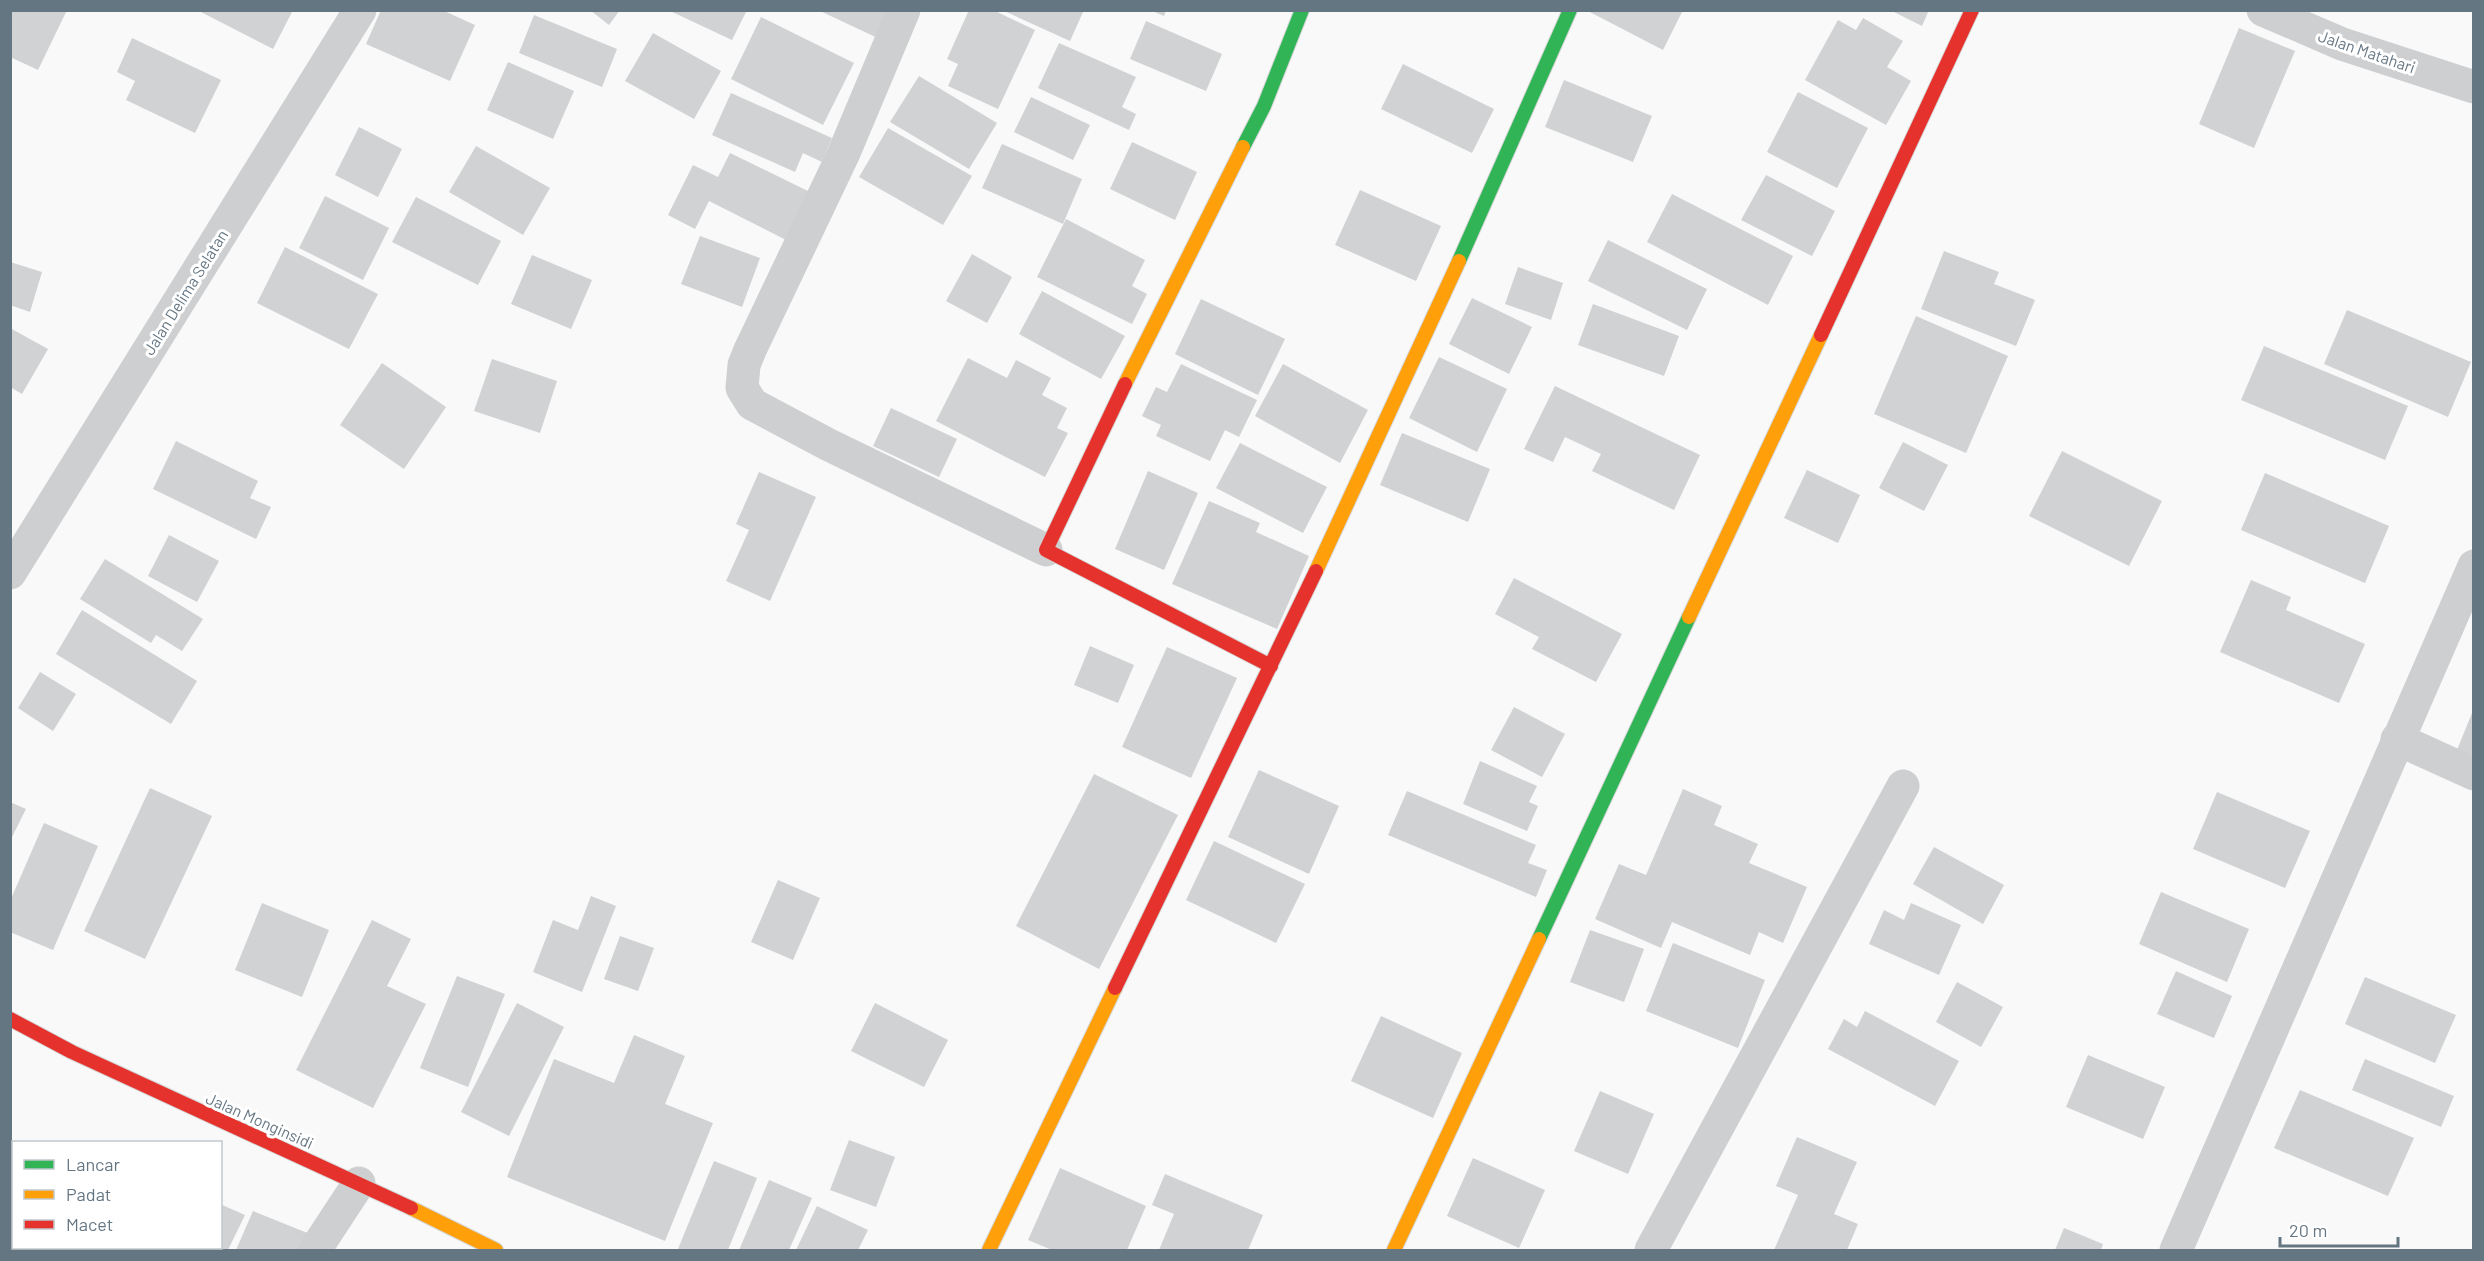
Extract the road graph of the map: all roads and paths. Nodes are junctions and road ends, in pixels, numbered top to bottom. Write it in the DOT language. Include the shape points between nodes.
graph roads {
  1 [pos="360,10"];
  2 [pos="904,10"];
  3 [pos="1302,10"];
  4 [pos="1570,10"];
  5 [pos="1972,10"];
  6 [pos="2263,10"];
  7 [pos="2474,87"];
  8 [pos="1046,550"];
  9 [pos="2474,566"];
  10 [pos="10,573"];
  11 [pos="1271,666"];
  12 [pos="2397,739"];
  13 [pos="2474,774"];
  14 [pos="1903,786"];
  15 [pos="10,1019"];
  16 [pos="359,1183"];
  17 [pos="315,1251"];
  18 [pos="496,1251"];
  19 [pos="989,1251"];
  20 [pos="1394,1251"];
  21 [pos="1651,1251"];
  22 [pos="2176,1251"];
  1 -- 10 [label="street, Jalan Delima Selatan"];
  2 -- 8 [label="street" via="843,155 750,350 742,388 752,404"];
  3 -- 8 [label="street" via="1264,106"];
  4 -- 11 [label="street" via="1424,341"];
  5 -- 20 [label="street"];
  6 -- 7 [label="street, Jalan Matahari" via="2343,44"];
  8 -- 11 [label="street"];
  9 -- 12 [label="street"];
  11 -- 19 [label="street"];
  12 -- 13 [label="street"];
  12 -- 22 [label="street"];
  14 -- 21 [label="street"];
  15 -- 16 [label="street, Jalan Monginsidi" via="72,1052"];
  16 -- 17 [label="street"];
  16 -- 18 [label="street, Jalan Monginsidi"];
}
